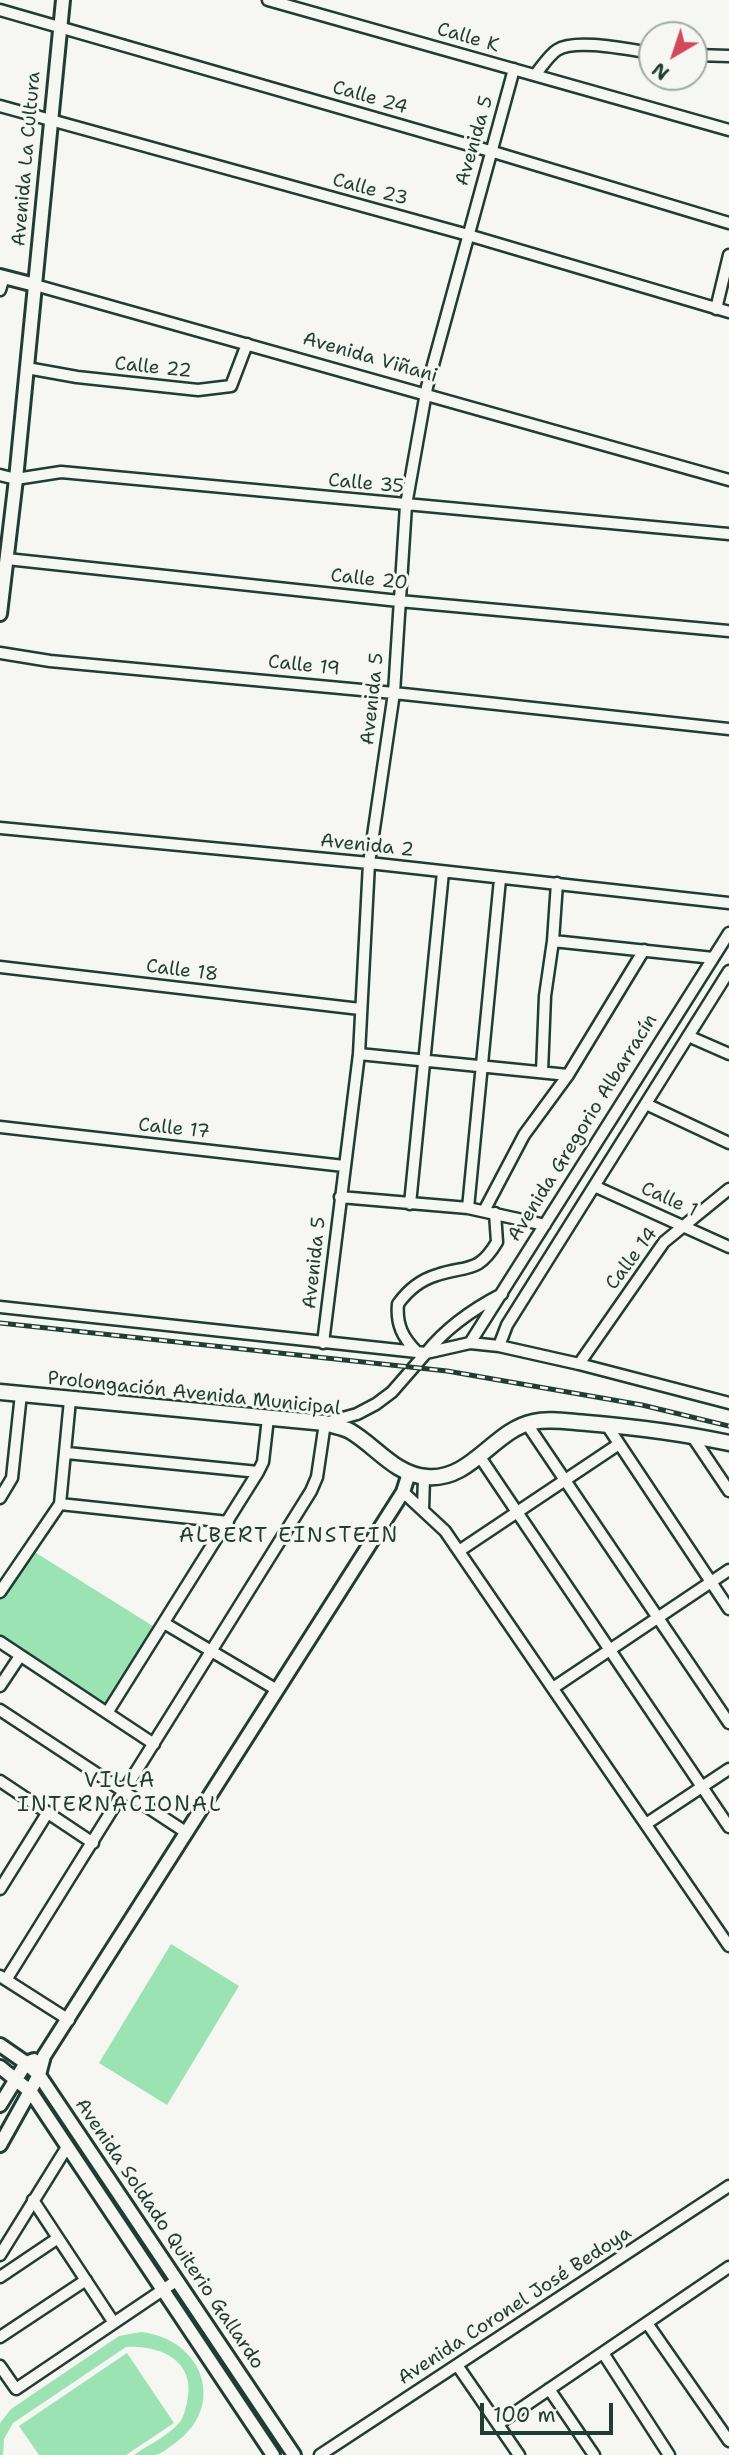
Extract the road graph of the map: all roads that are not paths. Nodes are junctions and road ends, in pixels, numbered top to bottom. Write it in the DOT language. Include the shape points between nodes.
graph roads {
  1 [pos="63,0"];
  2 [pos="268,0"];
  3 [pos="0,10"];
  4 [pos="60,27"];
  5 [pos="638,51"];
  6 [pos="708,55"];
  7 [pos="729,56"];
  8 [pos="514,69"];
  9 [pos="535,75"];
  10 [pos="0,106"];
  11 [pos="50,120"];
  12 [pos="729,130"];
  13 [pos="490,151"];
  14 [pos="729,223"];
  15 [pos="468,235"];
  16 [pos="729,255"];
  17 [pos="1,281"];
  18 [pos="35,285"];
  19 [pos="716,309"];
  20 [pos="729,312"];
  21 [pos="247,344"];
  22 [pos="27,368"];
  23 [pos="426,394"];
  24 [pos="0,475"];
  25 [pos="16,479"];
  26 [pos="729,480"];
  27 [pos="406,505"];
  28 [pos="729,534"];
  29 [pos="7,559"];
  30 [pos="399,601"];
  31 [pos="0,614"];
  32 [pos="729,631"];
  33 [pos="0,653"];
  34 [pos="394,693"];
  35 [pos="729,729"];
  36 [pos="0,828"];
  37 [pos="369,863"];
  38 [pos="443,872"];
  39 [pos="500,879"];
  40 [pos="557,883"];
  41 [pos="729,903"];
  42 [pos="729,933"];
  43 [pos="553,941"];
  44 [pos="644,950"];
  45 [pos="713,958"];
  46 [pos="0,967"];
  47 [pos="729,971"];
  48 [pos="360,1009"];
  49 [pos="688,1036"];
  50 [pos="359,1054"];
  51 [pos="729,1055"];
  52 [pos="424,1060"];
  53 [pos="482,1065"];
  54 [pos="541,1072"];
  55 [pos="568,1075"];
  56 [pos="646,1104"];
  57 [pos="0,1127"];
  58 [pos="729,1143"];
  59 [pos="344,1166"];
  60 [pos="594,1186"];
  61 [pos="729,1189"];
  62 [pos="340,1197"];
  63 [pos="410,1204"];
  64 [pos="468,1208"];
  65 [pos="489,1212"];
  66 [pos="545,1225"];
  67 [pos="683,1225"];
  68 [pos="729,1247"];
  69 [pos="502,1294"];
  70 [pos="0,1307"];
  71 [pos="323,1343"];
  72 [pos="470,1343"];
  73 [pos="499,1346"];
  74 [pos="422,1353"];
  75 [pos="579,1364"];
  76 [pos="0,1392"];
  77 [pos="21,1394"];
  78 [pos="70,1400"];
  79 [pos="729,1403"];
  80 [pos="268,1418"];
  81 [pos="325,1423"];
  82 [pos="527,1424"];
  83 [pos="606,1424"];
  84 [pos="691,1435"];
  85 [pos="729,1443"];
  86 [pos="619,1444"];
  87 [pos="67,1452"];
  88 [pos="480,1457"];
  89 [pos="258,1472"];
  90 [pos="409,1473"];
  91 [pos="424,1477"];
  92 [pos="565,1480"];
  93 [pos="729,1491"];
  94 [pos="403,1492"];
  95 [pos="0,1498"];
  96 [pos="60,1504"];
  97 [pos="423,1510"];
  98 [pos="517,1512"];
  99 [pos="228,1522"];
  100 [pos="459,1551"];
  101 [pos="729,1570"];
  102 [pos="711,1582"];
  103 [pos="0,1592"];
  104 [pos="729,1609"];
  105 [pos="658,1617"];
  106 [pos="164,1623"];
  107 [pos="0,1642"];
  108 [pos="610,1649"];
  109 [pos="211,1652"];
  110 [pos="20,1656"];
  111 [pos="0,1686"];
  112 [pos="553,1688"];
  113 [pos="277,1690"];
  114 [pos="0,1710"];
  115 [pos="107,1713"];
  116 [pos="729,1723"];
  117 [pos="154,1744"];
  118 [pos="729,1769"];
  119 [pos="2,1785"];
  120 [pos="702,1787"];
  121 [pos="124,1794"];
  122 [pos="48,1812"];
  123 [pos="646,1824"];
  124 [pos="729,1826"];
  125 [pos="187,1833"];
  126 [pos="93,1843"];
  127 [pos="0,1889"];
  128 [pos="729,1946"];
  129 [pos="3,1978"];
  130 [pos="69,2020"];
  131 [pos="0,2045"];
  132 [pos="44,2056"];
  133 [pos="26,2063"];
  134 [pos="0,2067"];
  135 [pos="39,2075"];
  136 [pos="16,2078"];
  137 [pos="31,2092"];
  138 [pos="0,2105"];
  139 [pos="0,2145"];
  140 [pos="67,2147"];
  141 [pos="729,2186"];
  142 [pos="33,2200"];
  143 [pos="58,2238"];
  144 [pos="0,2255"];
  145 [pos="729,2267"];
  146 [pos="0,2277"];
  147 [pos="86,2280"];
  148 [pos="176,2281"];
  149 [pos="162,2291"];
  150 [pos="114,2323"];
  151 [pos="647,2323"];
  152 [pos="0,2337"];
  153 [pos="603,2353"];
  154 [pos="0,2365"];
  155 [pos="457,2365"];
  156 [pos="549,2389"];
  157 [pos="498,2424"];
  158 [pos="729,2441"];
  159 [pos="273,2455"];
  160 [pos="294,2455"];
  161 [pos="320,2455"];
  162 [pos="519,2455"];
  163 [pos="594,2455"];
  164 [pos="669,2455"];
  1 -- 4 [label="street, Avenida La Cultura"];
  2 -- 8 [label="street, Calle K"];
  3 -- 4 [label="street, Calle 24"];
  4 -- 11 [label="street, Avenida La Cultura"];
  4 -- 13 [label="street, Calle 24"];
  5 -- 9 [label="street" via="570,46 557,50"];
  6 -- 7 [label="street"];
  8 -- 9 [label="street, Calle K"];
  8 -- 13 [label="street, Avenida 5"];
  9 -- 12 [label="street, Calle K"];
  10 -- 11 [label="street, Calle 23"];
  11 -- 15 [label="street, Calle 23"];
  11 -- 18 [label="street, Avenida La Cultura"];
  13 -- 14 [label="street, Calle 24"];
  13 -- 15 [label="street, Avenida 5"];
  15 -- 19 [label="street, Calle 23"];
  15 -- 23 [label="street, Avenida 5"];
  16 -- 19 [label="street"];
  17 -- 18 [label="street, Avenida Viñani"];
  18 -- 21 [label="street, Avenida Viñani"];
  18 -- 22 [label="street, Avenida La Cultura"];
  19 -- 20 [label="street, Calle 23"];
  21 -- 22 [label="street, Calle 22" via="231,386 198,390"];
  21 -- 23 [label="street, Avenida Viñani"];
  22 -- 25 [label="street, Avenida La Cultura"];
  23 -- 26 [label="street, Avenida Viñani"];
  23 -- 27 [label="street, Avenida 5"];
  24 -- 25 [label="street, Calle 35"];
  25 -- 27 [label="street, Calle 35" via="61,472"];
  25 -- 29 [label="street, Avenida La Cultura"];
  27 -- 28 [label="street, Calle 35"];
  27 -- 30 [label="street, Avenida 5"];
  29 -- 30 [label="street, Calle 20"];
  29 -- 31 [label="street, Avenida La Cultura"];
  30 -- 32 [label="street, Calle 20"];
  30 -- 34 [label="street, Avenida 5"];
  33 -- 34 [label="street, Calle 19"];
  34 -- 35 [label="street, Calle 19"];
  34 -- 37 [label="street, Avenida 5"];
  36 -- 37 [label="street, Avenida 2"];
  37 -- 38 [label="street, Avenida 2"];
  37 -- 48 [label="street, Avenida 5"];
  38 -- 39 [label="street, Avenida 2"];
  38 -- 52 [label="street"];
  39 -- 40 [label="street, Avenida 2"];
  39 -- 53 [label="street"];
  40 -- 41 [label="street, Avenida 2"];
  40 -- 43 [label="street"];
  42 -- 45 [label="street, Avenida Gregorio Albarracín"];
  43 -- 44 [label="street"];
  43 -- 54 [label="street"];
  44 -- 45 [label="street"];
  44 -- 55 [label="street"];
  45 -- 66 [label="street, Avenida Gregorio Albarracín"];
  46 -- 48 [label="street, Calle 18"];
  47 -- 49 [label="street, Avenida Gregorio Albarracín"];
  48 -- 50 [label="street, Avenida 5"];
  49 -- 51 [label="street"];
  49 -- 56 [label="street, Avenida Gregorio Albarracín"];
  50 -- 52 [label="street"];
  50 -- 59 [label="street, Avenida 5"];
  52 -- 53 [label="street"];
  52 -- 63 [label="street"];
  53 -- 54 [label="street"];
  53 -- 64 [label="street"];
  54 -- 55 [label="street"];
  55 -- 65 [label="street" via="524,1135"];
  56 -- 58 [label="street"];
  56 -- 60 [label="street, Avenida Gregorio Albarracín"];
  57 -- 59 [label="street, Calle 17"];
  59 -- 62 [label="street, Avenida 5"];
  60 -- 67 [label="street, Calle 1"];
  60 -- 73 [label="street, Avenida Gregorio Albarracín" via="507,1325"];
  61 -- 67 [label="street, Calle 14"];
  62 -- 63 [label="street"];
  62 -- 71 [label="street, Avenida 5"];
  63 -- 64 [label="street"];
  64 -- 65 [label="street"];
  65 -- 66 [label="street"];
  65 -- 74 [label="street" via="497,1242 483,1261 428,1278 398,1304 402,1334"];
  66 -- 69 [label="street, Avenida Gregorio Albarracín"];
  67 -- 68 [label="street, Calle 1"];
  67 -- 75 [label="street, Calle 14" via="656,1253"];
  69 -- 72 [label="street, Avenida Gregorio Albarracín"];
  69 -- 74 [label="street" via="465,1316"];
  70 -- 71 [label="street"];
  71 -- 74 [label="street"];
  72 -- 73 [label="street"];
  72 -- 74 [label="street"];
  73 -- 75 [label="street"];
  74 -- 81 [label="street" via="392,1392 376,1404"];
  75 -- 79 [label="street"];
  76 -- 77 [label="main road, Prolongación Avenida Municipal"];
  77 -- 78 [label="main road, Prolongación Avenida Municipal"];
  77 -- 95 [label="street" via="12,1478"];
  78 -- 80 [label="main road, Prolongación Avenida Municipal"];
  78 -- 87 [label="street"];
  80 -- 81 [label="main road, Prolongación Avenida Municipal"];
  80 -- 89 [label="street"];
  81 -- 90 [label="main road, Prolongación Avenida Municipal" via="349,1430"];
  81 -- 109 [label="street" via="311,1491"];
  82 -- 83 [label="main road, Prolongación Avenida Municipal"];
  82 -- 88 [label="main road, Prolongación Avenida Municipal"];
  82 -- 92 [label="street"];
  83 -- 84 [label="main road, Prolongación Avenida Municipal"];
  83 -- 86 [label="street"];
  84 -- 85 [label="main road, Prolongación Avenida Municipal"];
  84 -- 93 [label="street"];
  86 -- 92 [label="street"];
  86 -- 102 [label="street"];
  87 -- 89 [label="street"];
  87 -- 96 [label="street"];
  88 -- 91 [label="main road, Prolongación Avenida Municipal" via="447,1475"];
  88 -- 98 [label="street"];
  89 -- 99 [label="street"];
  90 -- 91 [label="main road, Prolongación Avenida Municipal"];
  90 -- 94 [label="street"];
  91 -- 97 [label="street"];
  92 -- 98 [label="street"];
  92 -- 105 [label="street"];
  94 -- 97 [label="street"];
  94 -- 113 [label="street"];
  96 -- 99 [label="street"];
  96 -- 103 [label="street"];
  97 -- 100 [label="street"];
  98 -- 100 [label="street"];
  98 -- 108 [label="street"];
  99 -- 106 [label="street"];
  100 -- 112 [label="street"];
  101 -- 102 [label="street"];
  102 -- 104 [label="street"];
  102 -- 105 [label="street"];
  105 -- 108 [label="street"];
  105 -- 116 [label="street"];
  106 -- 109 [label="street"];
  106 -- 115 [label="street"];
  107 -- 110 [label="street"];
  108 -- 112 [label="street"];
  108 -- 120 [label="street"];
  109 -- 113 [label="street"];
  109 -- 117 [label="street"];
  110 -- 111 [label="street"];
  110 -- 115 [label="street"];
  112 -- 123 [label="street"];
  113 -- 125 [label="street"];
  114 -- 121 [label="street"];
  115 -- 117 [label="street"];
  117 -- 121 [label="street"];
  118 -- 120 [label="street"];
  119 -- 122 [label="street"];
  120 -- 123 [label="street"];
  120 -- 124 [label="street"];
  121 -- 125 [label="street"];
  121 -- 126 [label="street"];
  122 -- 126 [label="street"];
  122 -- 127 [label="street"];
  123 -- 128 [label="street"];
  125 -- 130 [label="street"];
  126 -- 129 [label="street"];
  129 -- 130 [label="street"];
  130 -- 132 [label="street"];
  131 -- 133 [label="street, Avenida Soldado Quiterio Gallardo"];
  132 -- 133 [label="street"];
  132 -- 135 [label="street"];
  133 -- 135 [label="street, Avenida Soldado Quiterio Gallardo"];
  133 -- 136 [label="street"];
  134 -- 136 [label="street, Avenida Soldado Quiterio Gallardo"];
  135 -- 137 [label="street"];
  135 -- 148 [label="street, Avenida Soldado Quiterio Gallardo"];
  136 -- 137 [label="street, Avenida Soldado Quiterio Gallardo"];
  136 -- 138 [label="street"];
  137 -- 139 [label="street"];
  137 -- 140 [label="street, Avenida Soldado Quiterio Gallardo"];
  140 -- 142 [label="street"];
  140 -- 149 [label="street, Avenida Soldado Quiterio Gallardo"];
  141 -- 155 [label="street, Avenida Coronel José Bedoya"];
  142 -- 143 [label="street"];
  142 -- 144 [label="street"];
  143 -- 146 [label="street"];
  143 -- 147 [label="street"];
  145 -- 151 [label="street"];
  147 -- 150 [label="street"];
  147 -- 152 [label="street"];
  148 -- 149 [label="street"];
  148 -- 160 [label="street, Avenida Soldado Quiterio Gallardo"];
  149 -- 150 [label="street"];
  149 -- 159 [label="street, Avenida Soldado Quiterio Gallardo"];
  150 -- 154 [label="street" via="16,2389"];
  151 -- 153 [label="street"];
  151 -- 158 [label="street"];
  153 -- 156 [label="street"];
  153 -- 164 [label="street"];
  155 -- 157 [label="street"];
  155 -- 161 [label="street, Avenida Coronel José Bedoya"];
  156 -- 157 [label="street"];
  156 -- 163 [label="street"];
  157 -- 162 [label="street"];
}
